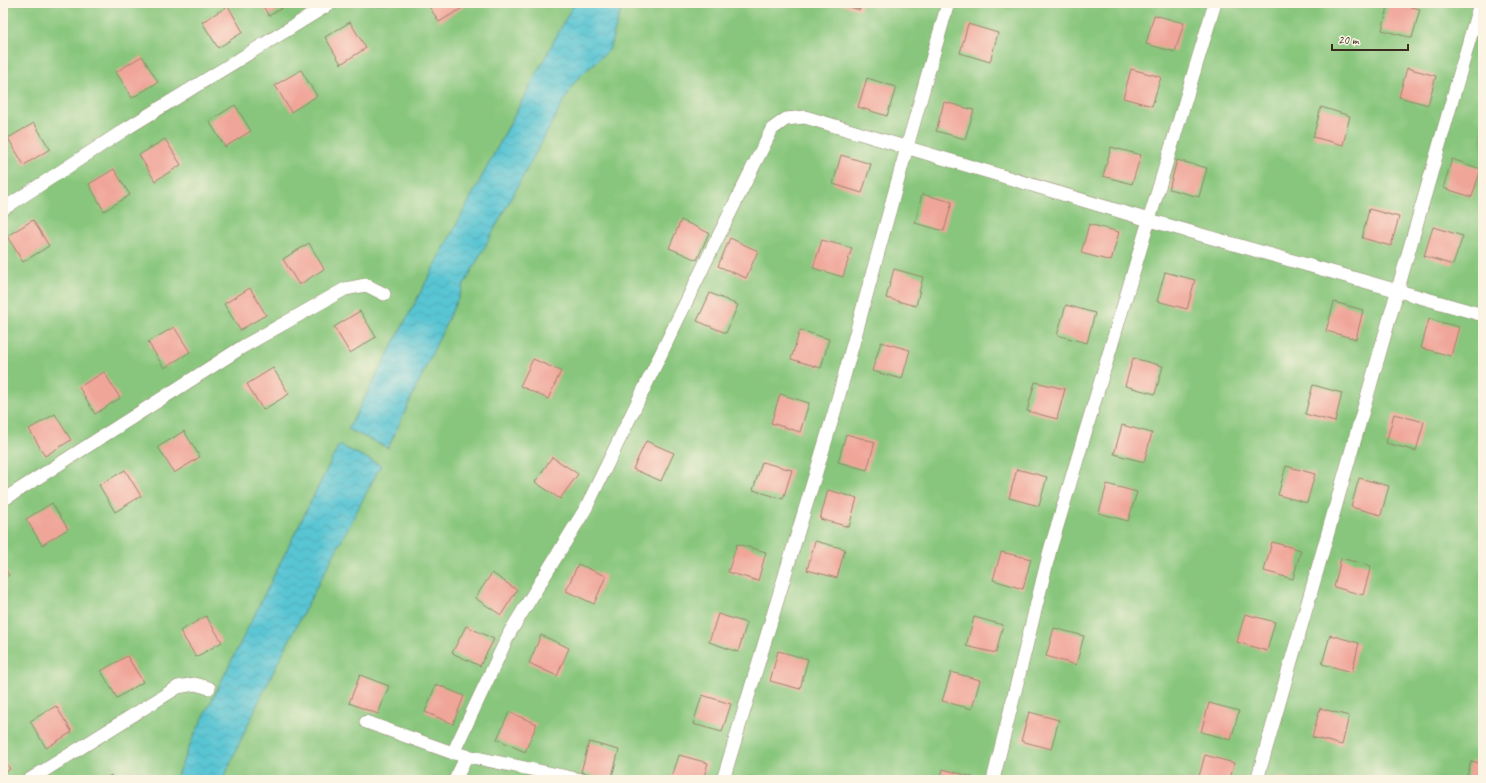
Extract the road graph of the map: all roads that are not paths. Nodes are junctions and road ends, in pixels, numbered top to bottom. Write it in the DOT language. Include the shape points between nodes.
graph roads {
  1 [pos="331,3"];
  2 [pos="948,3"];
  3 [pos="1215,3"];
  4 [pos="1480,3"];
  5 [pos="907,147"];
  6 [pos="3,209"];
  7 [pos="1148,220"];
  8 [pos="1398,291"];
  9 [pos="384,294"];
  10 [pos="1483,315"];
  11 [pos="3,500"];
  12 [pos="209,688"];
  13 [pos="366,722"];
  14 [pos="453,753"];
  15 [pos="467,756"];
  16 [pos="532,775"];
  17 [pos="29,780"];
  18 [pos="455,780"];
  19 [pos="582,780"];
  20 [pos="723,780"];
  21 [pos="993,780"];
  22 [pos="1258,780"];
  1 -- 6 [label="lane" via="129,127"];
  2 -- 5 [label="lane"];
  3 -- 7 [label="lane"];
  4 -- 8 [label="lane"];
  5 -- 7 [label="lane"];
  5 -- 14 [label="lane" via="805,117 786,119 772,129 586,508 510,632"];
  5 -- 20 [label="lane" via="834,413"];
  7 -- 8 [label="lane"];
  7 -- 21 [label="lane" via="1050,550"];
  8 -- 10 [label="lane"];
  8 -- 22 [label="lane"];
  9 -- 11 [label="lane" via="366,284 345,289 244,346"];
  12 -- 17 [label="lane" via="195,684 178,687"];
  13 -- 14 [label="lane"];
  14 -- 15 [label="lane"];
  15 -- 16 [label="lane"];
  15 -- 18 [label="lane"];
  16 -- 19 [label="lane"];
}
